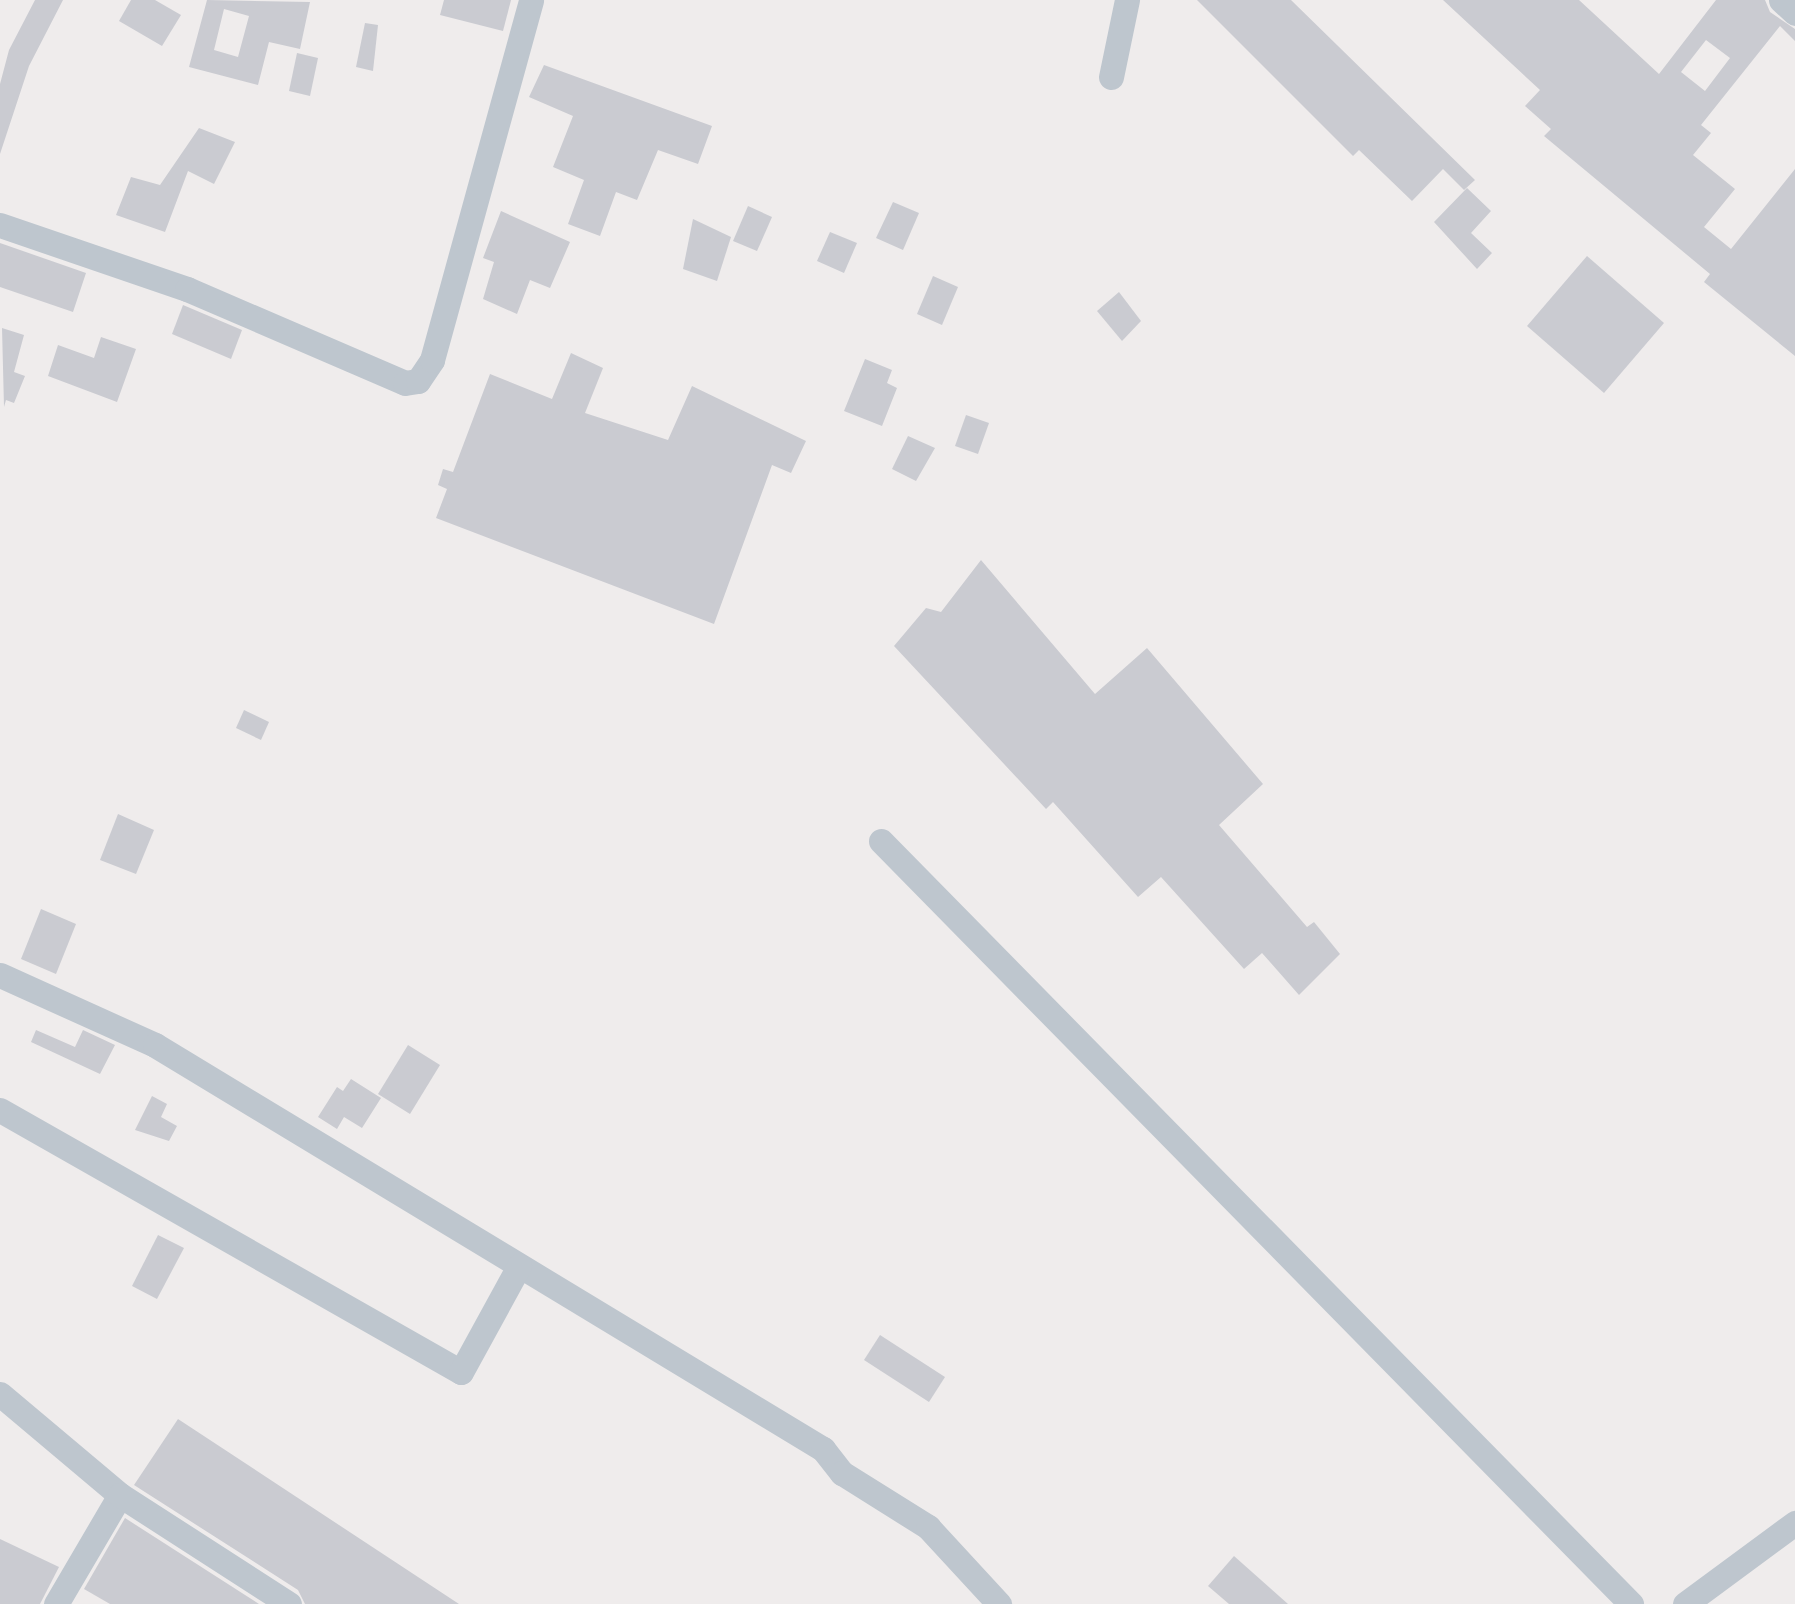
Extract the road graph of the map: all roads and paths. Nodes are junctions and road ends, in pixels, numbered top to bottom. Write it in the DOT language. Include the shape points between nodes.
graph roads {
  1 [pos="531,0"];
  2 [pos="1127,0"];
  3 [pos="1782,0"];
  4 [pos="1795,13"];
  5 [pos="1111,76"];
  6 [pos="0,225"];
  7 [pos="880,841"];
  8 [pos="0,975"];
  9 [pos="0,1110"];
  10 [pos="519,1266"];
  11 [pos="0,1394"];
  12 [pos="120,1495"];
  13 [pos="1795,1524"];
  14 [pos="56,1604"];
  15 [pos="290,1604"];
  16 [pos="999,1604"];
  17 [pos="1631,1604"];
  18 [pos="1685,1604"];
  1 -- 6 [label="street" via="432,360 418,381 404,383 187,289"];
  2 -- 5 [label="street"];
  3 -- 4 [label="street"];
  7 -- 17 [label="street"];
  8 -- 10 [label="street" via="155,1045"];
  9 -- 10 [label="street" via="461,1372"];
  10 -- 16 [label="street" via="823,1449 842,1473 928,1527"];
  11 -- 12 [label="street"];
  12 -- 14 [label="street"];
  12 -- 15 [label="street"];
  13 -- 18 [label="street"];
}
